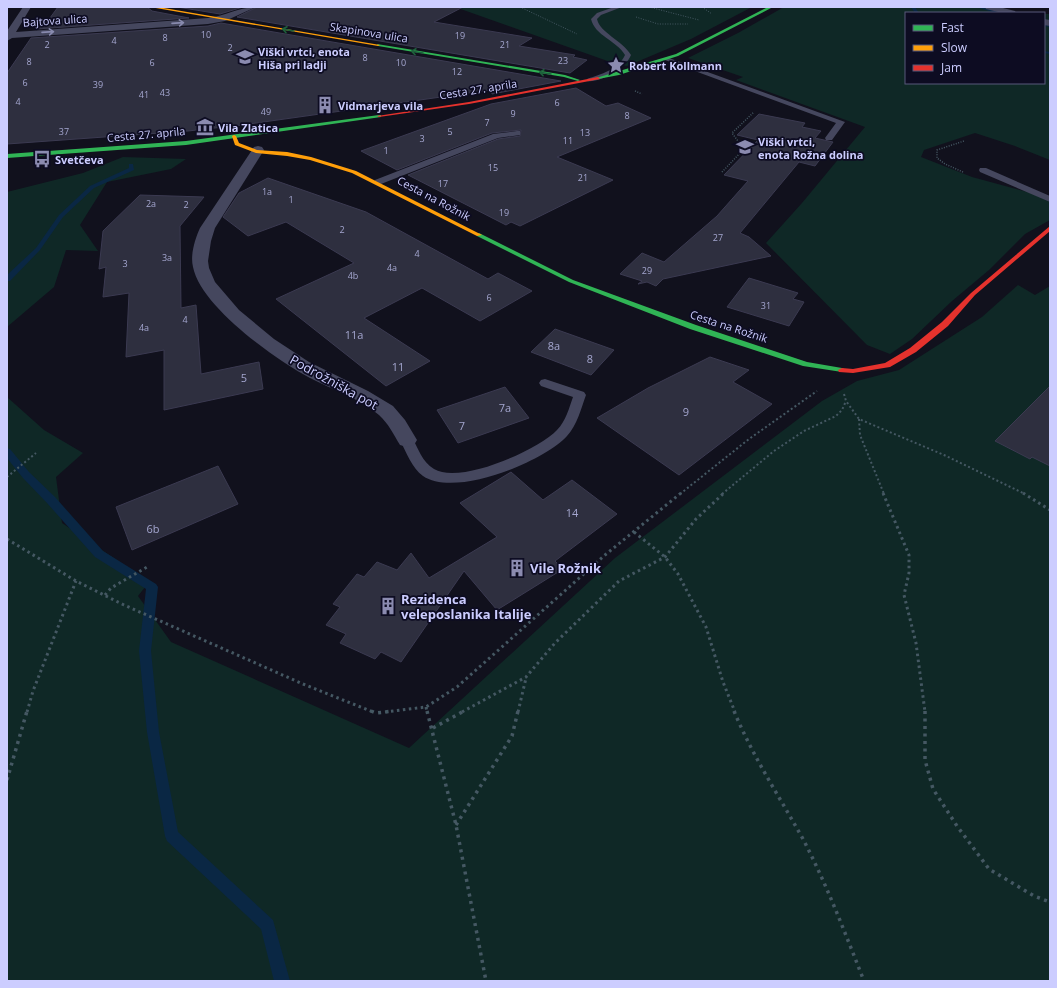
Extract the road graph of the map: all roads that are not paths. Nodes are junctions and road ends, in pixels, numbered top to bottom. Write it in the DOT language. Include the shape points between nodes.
graph roads {
  1 [pos="27,7"];
  2 [pos="152,7"];
  3 [pos="252,7"];
  4 [pos="771,7"];
  5 [pos="990,7"];
  6 [pos="616,8"];
  7 [pos="1008,12"];
  8 [pos="222,19"];
  9 [pos="8,36"];
  10 [pos="667,58"];
  11 [pos="582,82"];
  12 [pos="517,133"];
  13 [pos="234,136"];
  14 [pos="829,138"];
  15 [pos="258,150"];
  16 [pos="7,156"];
  17 [pos="983,170"];
  18 [pos="378,182"];
  19 [pos="1050,199"];
  20 [pos="1050,228"];
  21 [pos="545,383"];
  22 [pos="407,440"];
  1 -- 9 [label="street"];
  2 -- 8 [label="street, Skapinova ulica"];
  3 -- 8 [label="street, Bajtova ulica"];
  4 -- 10 [label="street, Cesta 27. aprila" via="709,40"];
  5 -- 7 [label="street"];
  6 -- 11 [label="lane" via="599,14 594,23 597,28 624,46 627,59 613,70"];
  9 -- 8 [label="street, Bajtova ulica, one-way"];
  11 -- 8 [label="street, Skapinova ulica, one-way" via="565,76"];
  10 -- 11 [label="street, Cesta 27. aprila" via="629,71"];
  10 -- 14 [label="lane" via="841,122"];
  11 -- 13 [label="street, Cesta 27. aprila" via="469,103"];
  12 -- 18 [label="lane, Cesta na Rožnik" via="496,136"];
  13 -- 15 [label="street, Cesta na Rožnik" via="238,146"];
  13 -- 16 [label="street, Cesta 27. aprila" via="133,148"];
  15 -- 18 [label="street, Cesta na Rožnik" via="326,163"];
  15 -- 22 [label="street, Podrožniška pot" via="208,226 200,260 202,271 224,305 245,325 296,362 370,400 396,421"];
  17 -- 19 [label="lane"];
  18 -- 20 [label="street, Cesta na Rožnik" via="495,244 571,280 693,327 806,364 833,369 871,369 887,365 907,354 945,324 973,294"];
  21 -- 22 [label="lane, Podrožniška pot" via="580,395 573,416 561,434 539,450 481,475 452,478 430,474 419,464"];
}
